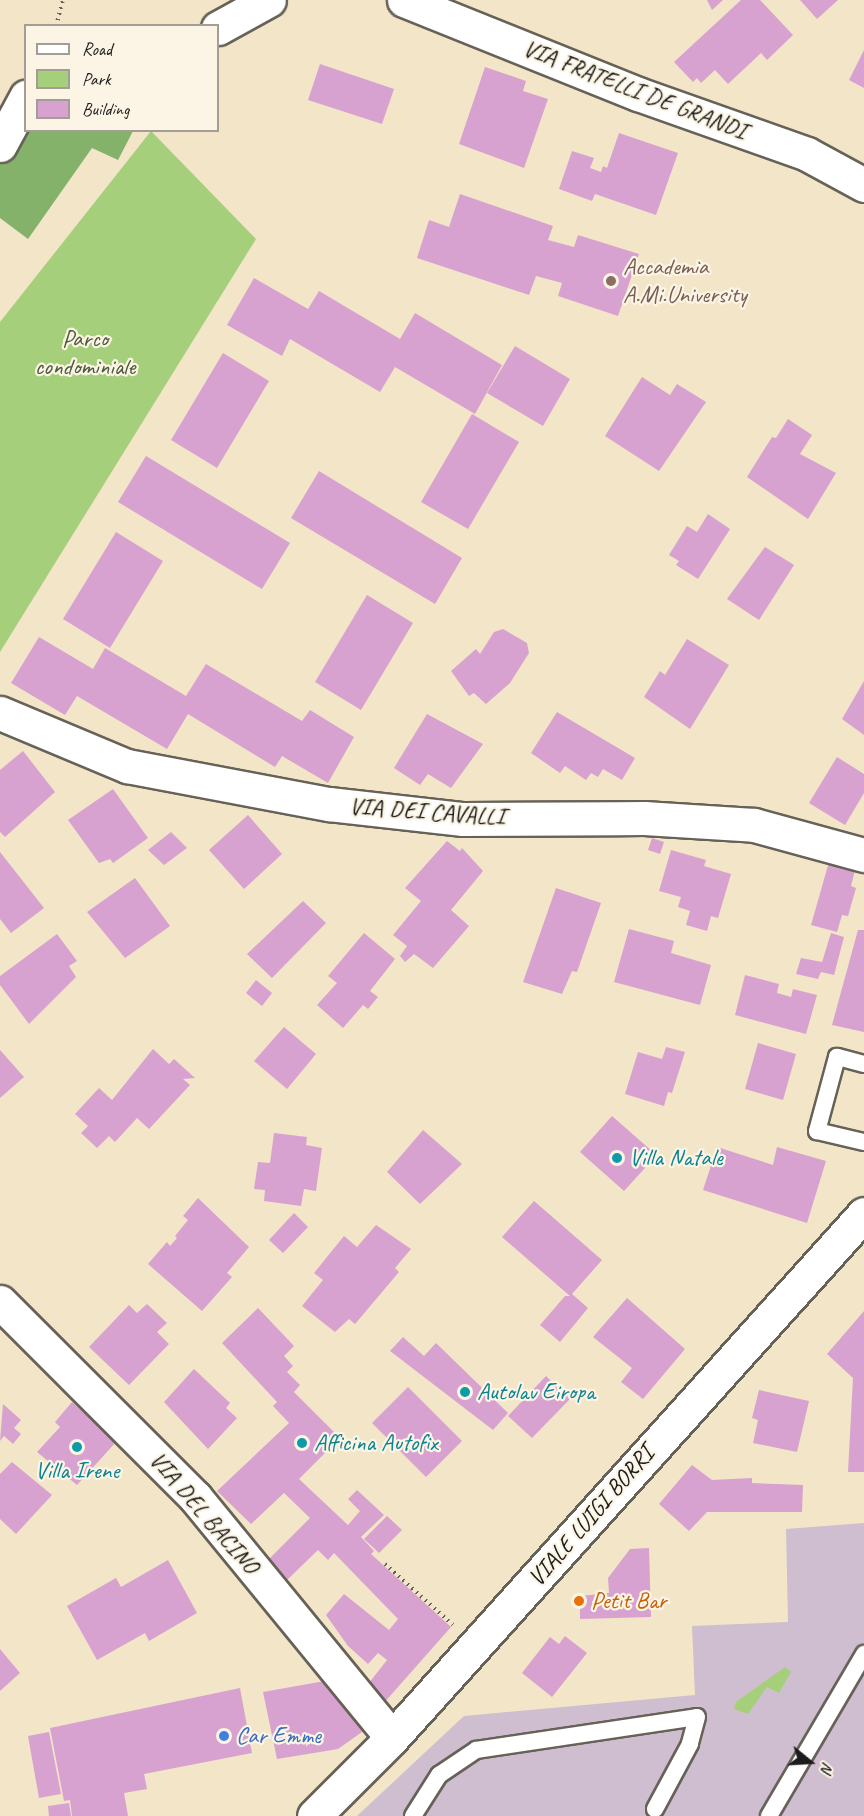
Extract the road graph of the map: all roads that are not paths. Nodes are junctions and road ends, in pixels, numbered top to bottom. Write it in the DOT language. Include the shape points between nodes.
graph roads {
  1 [pos="269,0"];
  2 [pos="404,0"];
  3 [pos="219,27"];
  4 [pos="24,101"];
  5 [pos="0,145"];
  6 [pos="864,185"];
  7 [pos="0,713"];
  8 [pos="864,855"];
  9 [pos="864,1064"];
  10 [pos="864,1075"];
  11 [pos="864,1133"];
  12 [pos="864,1142"];
  13 [pos="864,1214"];
  14 [pos="0,1302"];
  15 [pos="864,1654"];
  16 [pos="392,1738"];
  17 [pos="321,1814"];
  18 [pos="657,1814"];
  19 [pos="412,1816"];
  20 [pos="769,1816"];
  1 -- 3 [label="street"];
  2 -- 6 [label="street, VIA FRATELLI DE GRANDI" via="638,94 807,154"];
  4 -- 5 [label="street"];
  7 -- 8 [label="street, VIA DEI CAVALLI" via="128,766 330,804 463,819 644,819 754,825"];
  9 -- 12 [label="lane" via="837,1057 817,1131"];
  10 -- 11 [label="lane" via="844,1070 828,1124"];
  13 -- 16 [label="street, VIALE LUIGI BORRI"];
  14 -- 16 [label="street, VIA DEL BACINO" via="195,1497"];
  15 -- 20 [label="lane"];
  16 -- 17 [label="street, VIALE LUIGI BORRI"];
  18 -- 19 [label="lane" via="690,1744 697,1717 476,1750 439,1774"];
}
